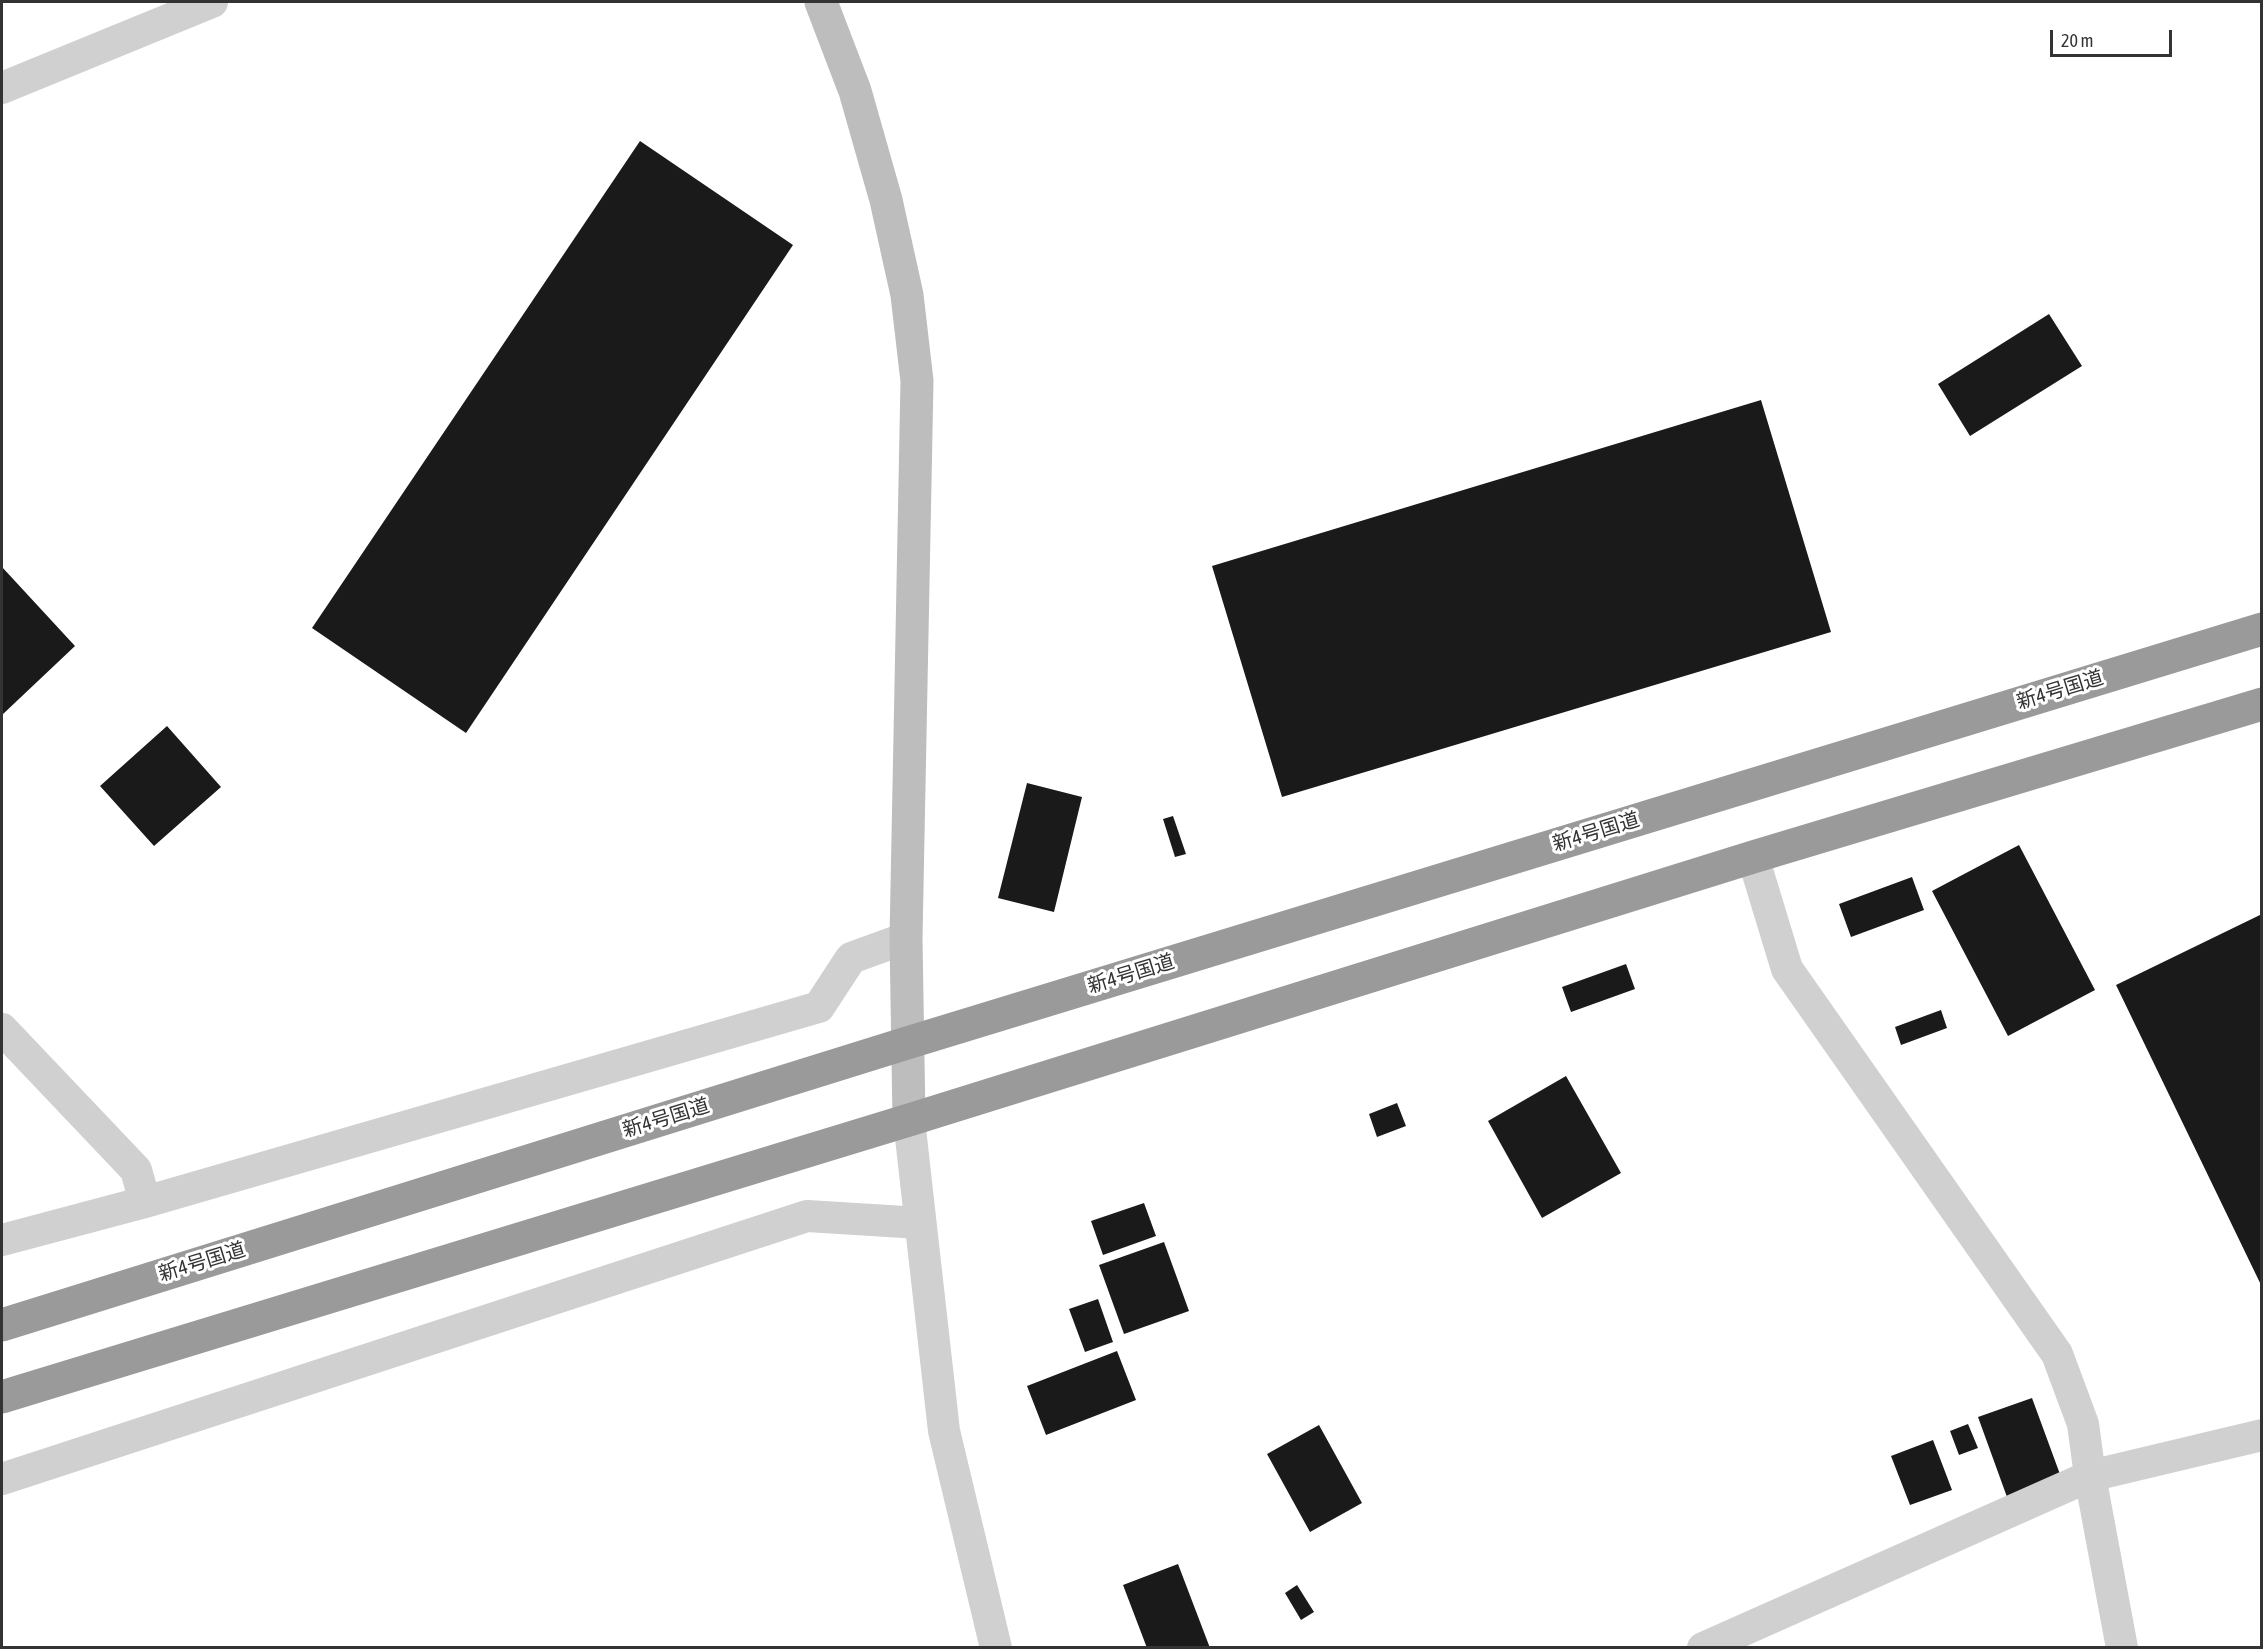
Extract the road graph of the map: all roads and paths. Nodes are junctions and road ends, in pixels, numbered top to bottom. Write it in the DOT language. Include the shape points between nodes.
graph roads {
  1 [pos="212,2"];
  2 [pos="821,2"];
  3 [pos="2,88"];
  4 [pos="2262,628"];
  5 [pos="2262,704"];
  6 [pos="1753,857"];
  7 [pos="906,938"];
  8 [pos="2,1029"];
  9 [pos="907,1043"];
  10 [pos="909,1120"];
  11 [pos="145,1202"];
  12 [pos="920,1223"];
  13 [pos="2,1240"];
  14 [pos="2,1325"];
  15 [pos="2,1397"];
  16 [pos="2262,1435"];
  17 [pos="2090,1476"];
  18 [pos="2,1479"];
  19 [pos="996,1647"];
  20 [pos="1703,1647"];
  21 [pos="2122,1647"];
  1 -- 3 [label="street"];
  2 -- 7 [label="street" via="855,92 886,200 907,295 917,381"];
  4 -- 9 [label="highway, 新4号国道"];
  5 -- 6 [label="highway"];
  6 -- 10 [label="highway"];
  6 -- 17 [label="street" via="1787,969 2057,1354 2083,1424"];
  7 -- 9 [label="street"];
  7 -- 11 [label="street" via="851,958 819,1007"];
  8 -- 11 [label="street" via="136,1170"];
  9 -- 10 [label="street"];
  9 -- 14 [label="highway, 新4号国道"];
  10 -- 12 [label="street"];
  10 -- 15 [label="highway"];
  11 -- 13 [label="street"];
  12 -- 18 [label="street" via="807,1216"];
  12 -- 19 [label="street" via="944,1431"];
  16 -- 17 [label="street"];
  17 -- 20 [label="street"];
  17 -- 21 [label="street"];
}
